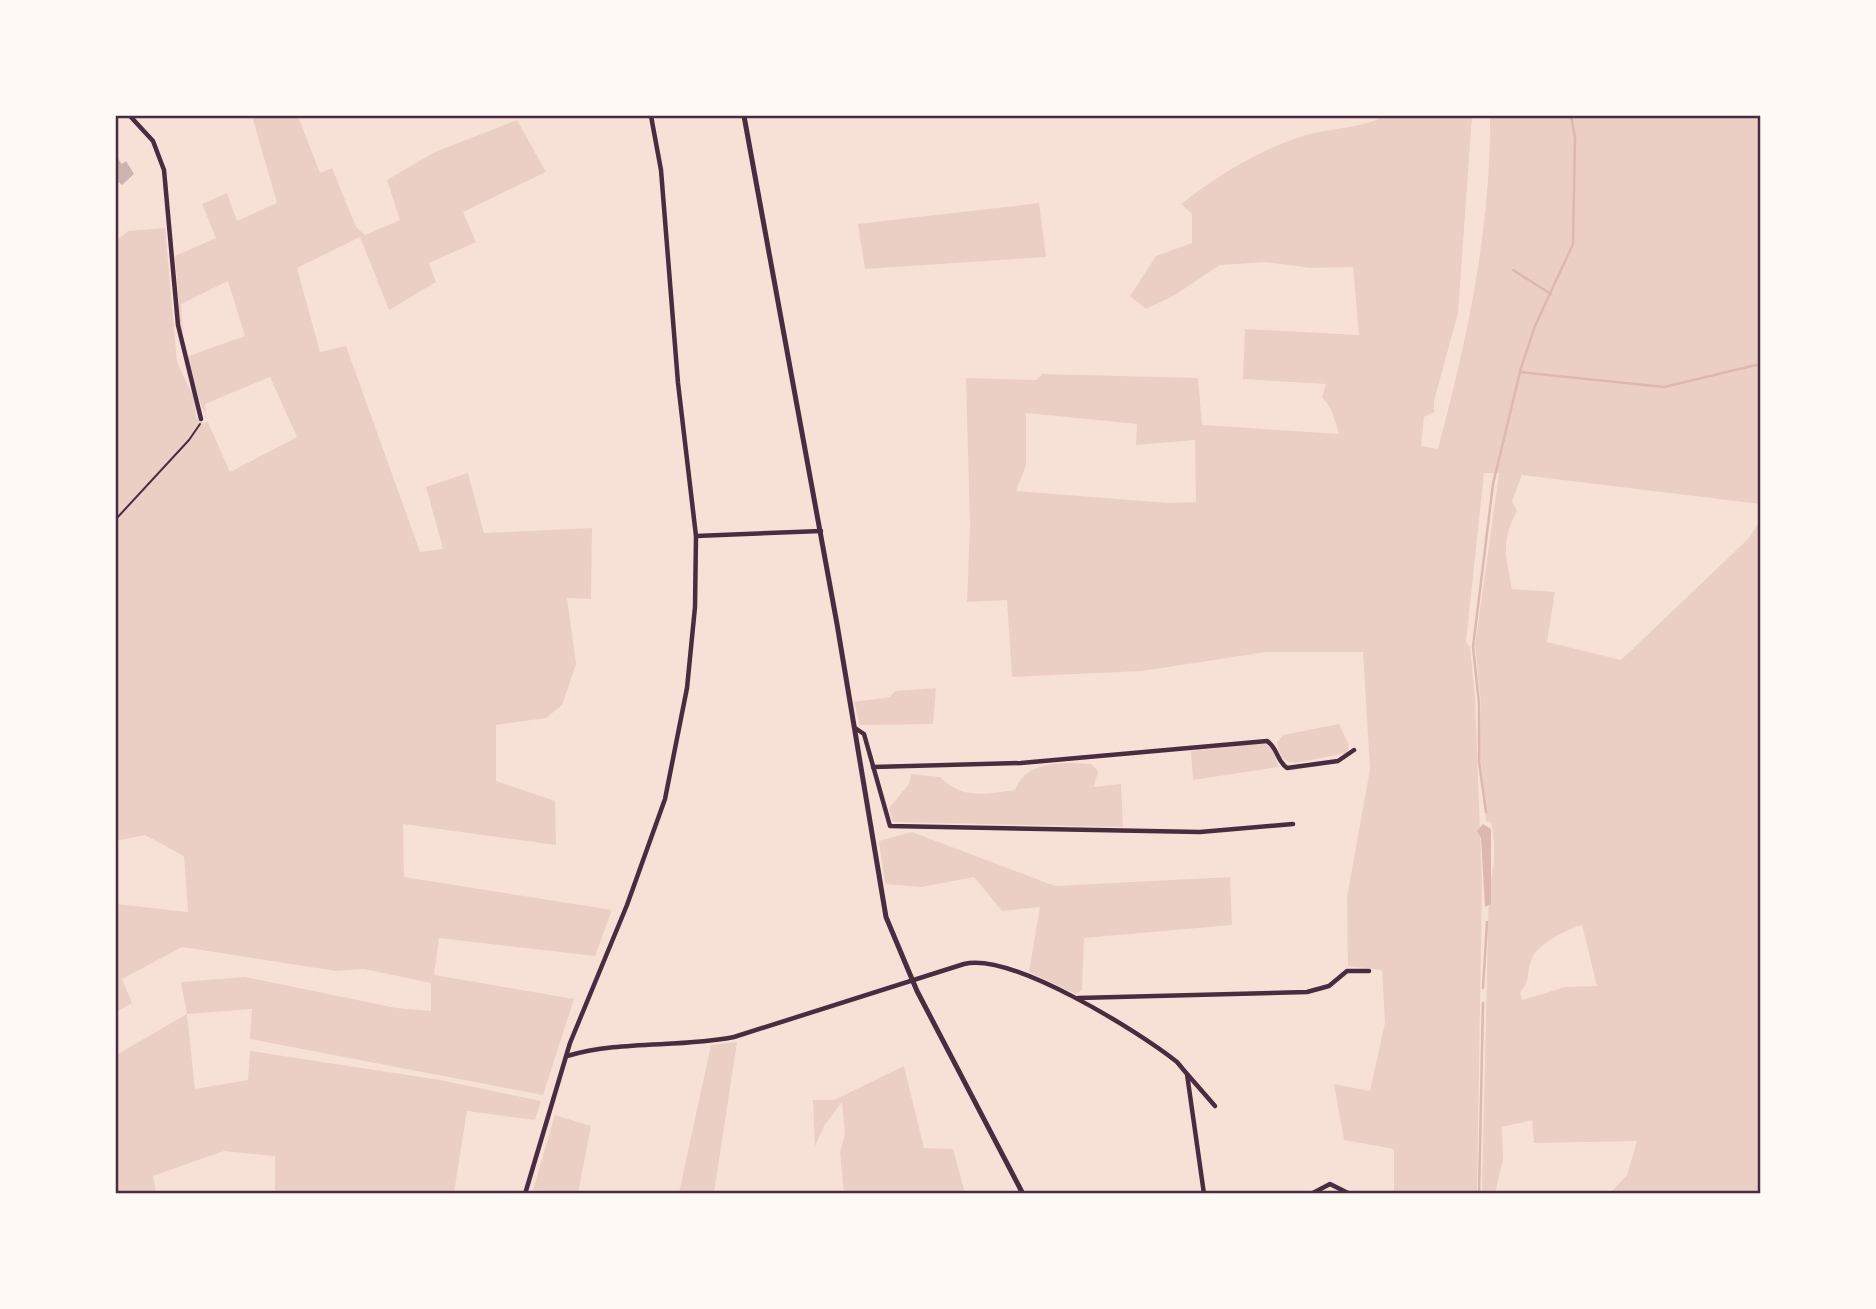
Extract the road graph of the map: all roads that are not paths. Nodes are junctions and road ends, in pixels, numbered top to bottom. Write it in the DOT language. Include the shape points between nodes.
graph roads {
  1 [pos="130,116"];
  2 [pos="651,116"];
  3 [pos="744,116"];
  4 [pos="201,419"];
  5 [pos="821,531"];
  6 [pos="696,536"];
  7 [pos="854,728"];
  8 [pos="1354,750"];
  9 [pos="873,767"];
  10 [pos="1293,824"];
  11 [pos="1369,971"];
  12 [pos="911,980"];
  13 [pos="1077,999"];
  14 [pos="566,1056"];
  15 [pos="1187,1074"];
  16 [pos="1215,1106"];
  17 [pos="525,1194"];
  18 [pos="1023,1194"];
  19 [pos="1204,1194"];
  20 [pos="1311,1194"];
  21 [pos="1350,1194"];
  1 -- 4 [label="street" via="153,141 164,170 178,325"];
  2 -- 6 [label="street" via="661,170"];
  3 -- 5 [label="street"];
  5 -- 6 [label="street"];
  5 -- 7 [label="street"];
  6 -- 14 [label="street" via="687,688 664,799"];
  7 -- 9 [label="street" via="864,734"];
  7 -- 12 [label="street" via="883,904"];
  8 -- 9 [label="street" via="1338,761 1287,768 1267,741 1021,762"];
  9 -- 10 [label="street" via="890,826 897,827 1229,832"];
  11 -- 13 [label="street" via="1347,971 1329,986 1307,992"];
  12 -- 13 [label="street" via="984,962"];
  12 -- 14 [label="street" via="734,1037 610,1047"];
  12 -- 18 [label="street"];
  13 -- 15 [label="street" via="1159,1048"];
  14 -- 17 [label="street"];
  15 -- 16 [label="street"];
  15 -- 19 [label="street"];
  20 -- 21 [label="street" via="1329,1184"];
}
